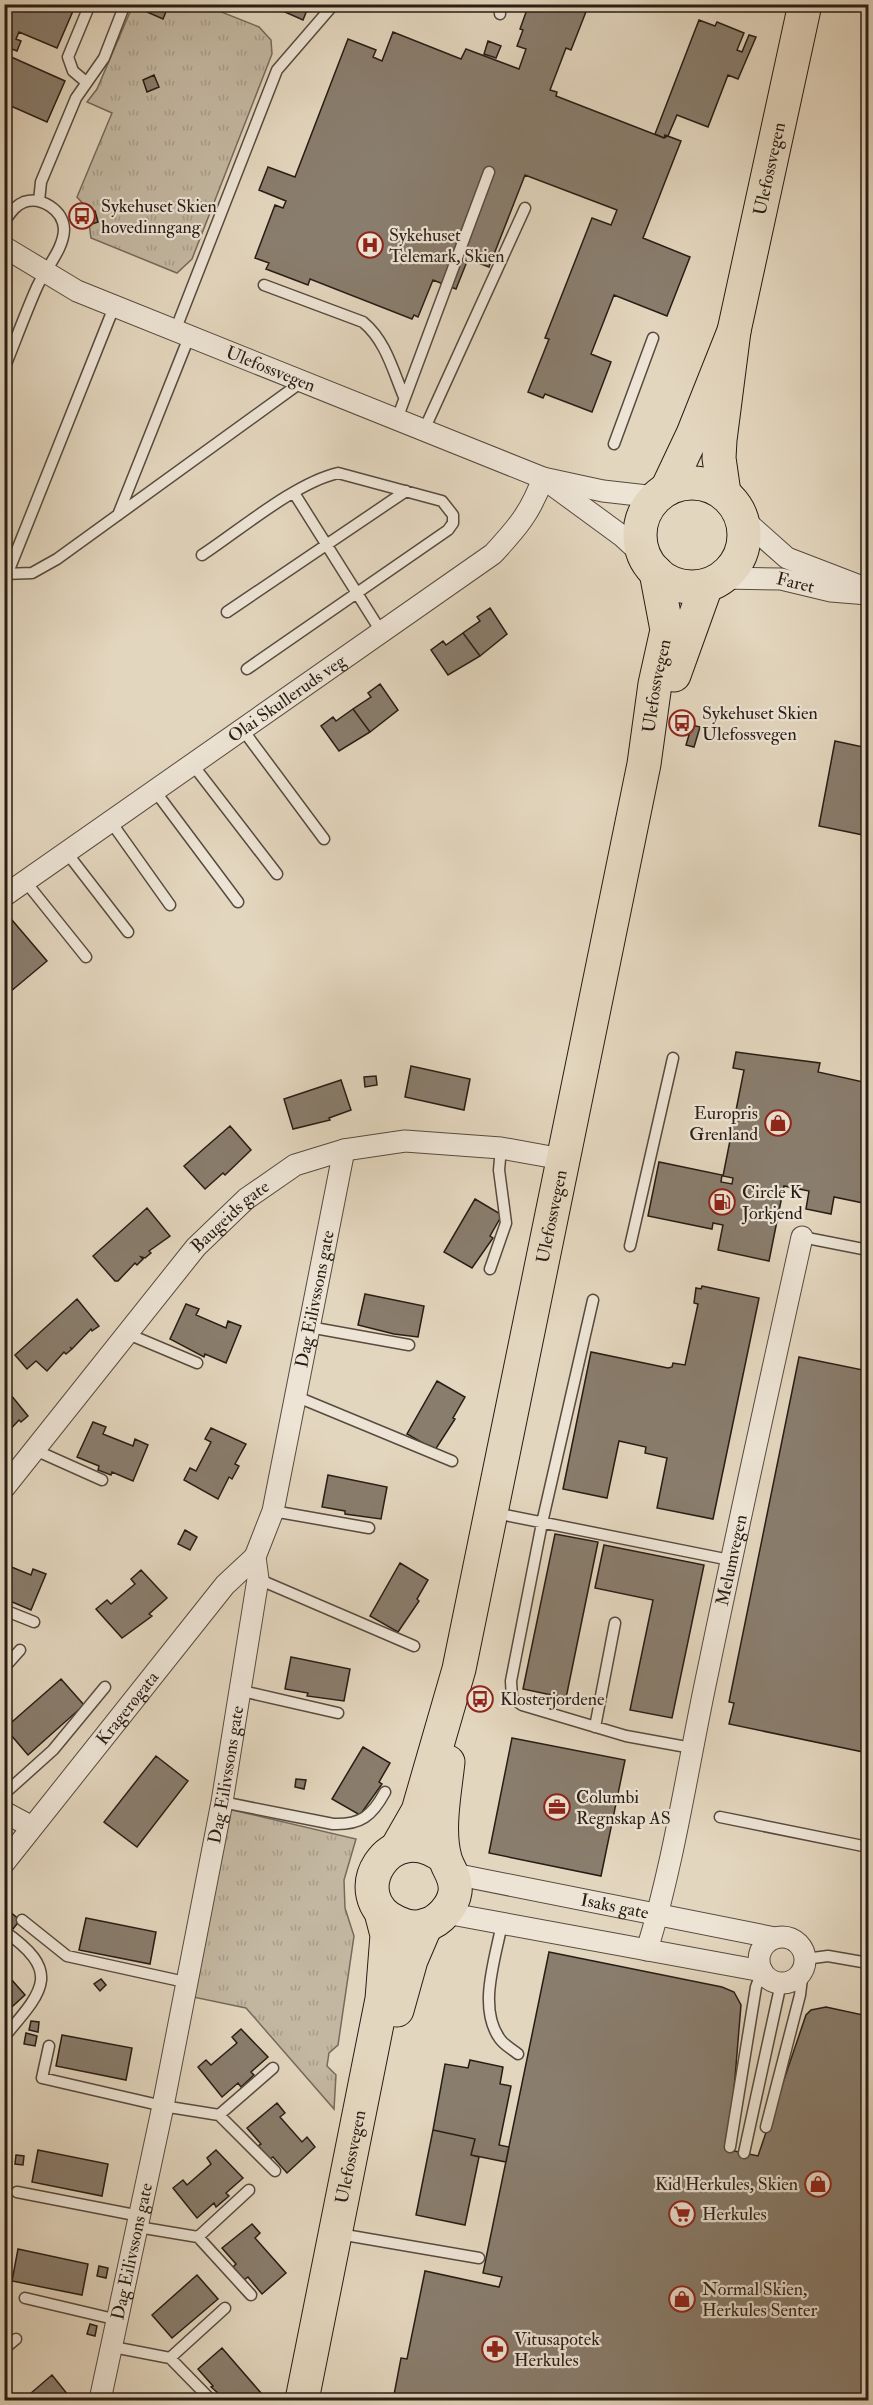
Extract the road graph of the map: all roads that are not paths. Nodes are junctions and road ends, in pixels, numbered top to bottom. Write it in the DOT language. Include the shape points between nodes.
graph roads {
  1 [pos="90,4"];
  2 [pos="125,4"];
  3 [pos="334,4"];
  4 [pos="805,4"];
  5 [pos="86,82"];
  6 [pos="489,172"];
  7 [pos="39,201"];
  8 [pos="9,207"];
  9 [pos="525,208"];
  10 [pos="4,222"];
  11 [pos="4,247"];
  12 [pos="44,273"];
  13 [pos="264,285"];
  14 [pos="114,307"];
  15 [pos="734,331"];
  16 [pos="182,334"];
  17 [pos="653,338"];
  18 [pos="4,369"];
  19 [pos="303,381"];
  20 [pos="404,397"];
  21 [pos="397,419"];
  22 [pos="424,430"];
  23 [pos="614,444"];
  24 [pos="543,478"];
  25 [pos="406,491"];
  26 [pos="294,493"];
  27 [pos="662,493"];
  28 [pos="733,506"];
  29 [pos="118,516"];
  30 [pos="327,545"];
  31 [pos="202,555"];
  32 [pos="650,565"];
  33 [pos="6,574"];
  34 [pos="714,582"];
  35 [pos="868,591"];
  36 [pos="356,592"];
  37 [pos="227,612"];
  38 [pos="382,633"];
  39 [pos="247,669"];
  40 [pos="243,730"];
  41 [pos="644,764"];
  42 [pos="193,765"];
  43 [pos="155,791"];
  44 [pos="111,822"];
  45 [pos="324,839"];
  46 [pos="68,853"];
  47 [pos="277,874"];
  48 [pos="26,881"];
  49 [pos="4,896"];
  50 [pos="238,902"];
  51 [pos="170,905"];
  52 [pos="128,932"];
  53 [pos="86,957"];
  54 [pos="672,1058"];
  55 [pos="501,1148"];
  56 [pos="344,1150"];
  57 [pos="562,1159"];
  58 [pos="802,1237"];
  59 [pos="630,1246"];
  60 [pos="868,1250"];
  61 [pos="490,1269"];
  62 [pos="593,1300"];
  63 [pos="309,1327"];
  64 [pos="128,1334"];
  65 [pos="409,1345"];
  66 [pos="196,1363"];
  67 [pos="295,1396"];
  68 [pos="35,1450"];
  69 [pos="452,1461"];
  70 [pos="102,1480"];
  71 [pos="4,1488"];
  72 [pos="273,1511"];
  73 [pos="491,1512"];
  74 [pos="542,1523"];
  75 [pos="369,1528"];
  76 [pos="255,1557"];
  77 [pos="730,1560"];
  78 [pos="258,1579"];
  79 [pos="4,1610"];
  80 [pos="34,1622"];
  81 [pos="615,1623"];
  82 [pos="414,1646"];
  83 [pos="20,1650"];
  84 [pos="4,1668"];
  85 [pos="459,1669"];
  86 [pos="105,1687"];
  87 [pos="242,1691"];
  88 [pos="338,1713"];
  89 [pos="595,1727"];
  90 [pos="692,1748"];
  91 [pos="385,1792"];
  92 [pos="4,1794"];
  93 [pos="222,1802"];
  94 [pos="4,1812"];
  95 [pos="720,1817"];
  96 [pos="32,1827"];
  97 [pos="398,1846"];
  98 [pos="868,1846"];
  99 [pos="4,1863"];
  100 [pos="449,1866"];
  101 [pos="381,1912"];
  102 [pos="657,1916"];
  103 [pos="436,1919"];
  104 [pos="22,1920"];
  105 [pos="502,1923"];
  106 [pos="4,1931"];
  107 [pos="775,1938"];
  108 [pos="647,1950"];
  109 [pos="868,1963"];
  110 [pos="804,1964"];
  111 [pos="762,1971"];
  112 [pos="185,1982"];
  113 [pos="780,1990"];
  114 [pos="4,2037"];
  115 [pos="49,2046"];
  116 [pos="518,2054"];
  117 [pos="273,2068"];
  118 [pos="163,2106"];
  119 [pos="219,2115"];
  120 [pos="766,2127"];
  121 [pos="730,2147"];
  122 [pos="744,2153"];
  123 [pos="275,2171"];
  124 [pos="249,2190"];
  125 [pos="17,2192"];
  126 [pos="139,2221"];
  127 [pos="198,2236"];
  128 [pos="351,2236"];
  129 [pos="479,2259"];
  130 [pos="251,2295"];
  131 [pos="26,2298"];
  132 [pos="225,2308"];
  133 [pos="118,2319"];
  134 [pos="16,2339"];
  135 [pos="113,2347"];
  136 [pos="4,2349"];
  137 [pos="170,2358"];
  138 [pos="100,2400"];
  139 [pos="211,2400"];
  140 [pos="302,2400"];
  141 [pos="324,2400"];
  1 -- 5 [label="lane" via="68,57 73,71"];
  2 -- 5 [label="lane" via="104,58"];
  3 -- 16 [label="lane" via="276,70"];
  4 -- 15 [label="main road, Ulefossvegen"];
  5 -- 7 [label="lane" via="41,182"];
  6 -- 20 [label="lane"];
  7 -- 8 [label="lane"];
  7 -- 12 [label="lane" via="53,207 62,219 64,231 60,247"];
  8 -- 10 [label="lane"];
  9 -- 22 [label="lane"];
  11 -- 12 [label="street, Ulefossvegen"];
  12 -- 14 [label="street, Ulefossvegen"];
  12 -- 18 [label="lane"];
  13 -- 20 [label="lane" via="363,322 383,344"];
  14 -- 16 [label="street, Ulefossvegen"];
  14 -- 33 [label="lane"];
  15 -- 27 [label="main road, Ulefossvegen" via="693,434"];
  15 -- 28 [label="main road, Ulefossvegen" via="720,449"];
  16 -- 19 [label="street, Ulefossvegen"];
  16 -- 29 [label="lane"];
  17 -- 23 [label="lane"];
  19 -- 21 [label="street, Ulefossvegen"];
  19 -- 29 [label="lane"];
  20 -- 21 [label="lane"];
  21 -- 22 [label="street, Ulefossvegen"];
  22 -- 24 [label="street, Ulefossvegen"];
  24 -- 27 [label="street, Ulefossvegen" via="603,491"];
  24 -- 32 [label="street, Ulefossvegen" via="622,536"];
  24 -- 38 [label="street, Olai Skulleruds veg" via="524,520 493,554"];
  25 -- 26 [label="lane" via="338,473 324,476"];
  25 -- 30 [label="lane"];
  25 -- 36 [label="lane" via="442,501 450,508 453,523"];
  26 -- 30 [label="lane"];
  26 -- 31 [label="lane"];
  27 -- 28 [label="main road" via="695,483 710,486"];
  27 -- 32 [label="main road" via="642,521 640,540"];
  28 -- 34 [label="main road" via="745,534 743,550 735,566"];
  28 -- 35 [label="street, Faret" via="787,558"];
  29 -- 33 [label="lane" via="32,573"];
  30 -- 36 [label="lane"];
  30 -- 37 [label="lane"];
  32 -- 34 [label="main road" via="671,583 688,587"];
  32 -- 41 [label="main road, Ulefossvegen" via="667,630"];
  34 -- 35 [label="street, Faret" via="781,579 831,591"];
  34 -- 41 [label="main road, Ulefossvegen"];
  36 -- 38 [label="lane"];
  36 -- 39 [label="lane"];
  38 -- 40 [label="street, Olai Skulleruds veg"];
  40 -- 42 [label="street, Olai Skulleruds veg"];
  40 -- 45 [label="lane"];
  41 -- 57 [label="main road, Ulefossvegen"];
  42 -- 43 [label="street, Olai Skulleruds veg"];
  42 -- 47 [label="lane"];
  43 -- 44 [label="street, Olai Skulleruds veg"];
  43 -- 50 [label="lane"];
  44 -- 46 [label="street, Olai Skulleruds veg"];
  44 -- 51 [label="lane"];
  46 -- 48 [label="street, Olai Skulleruds veg"];
  46 -- 52 [label="lane"];
  48 -- 49 [label="street, Olai Skulleruds veg"];
  48 -- 53 [label="lane"];
  54 -- 59 [label="lane"];
  55 -- 56 [label="street, Baugeids gate" via="405,1141"];
  55 -- 57 [label="street, Baugeids gate"];
  55 -- 61 [label="lane" via="499,1170 506,1223"];
  56 -- 63 [label="street, Dag Eilivssons gate"];
  56 -- 64 [label="street, Baugeids gate" via="295,1165 246,1199 196,1247"];
  57 -- 73 [label="main road, Ulefossvegen"];
  58 -- 60 [label="lane, Melumvegen"];
  58 -- 77 [label="street, Melumvegen"];
  62 -- 74 [label="lane"];
  63 -- 65 [label="lane"];
  63 -- 67 [label="street, Dag Eilivssons gate"];
  64 -- 66 [label="lane"];
  64 -- 68 [label="street, Baugeids gate"];
  67 -- 69 [label="lane"];
  67 -- 72 [label="street, Dag Eilivssons gate"];
  68 -- 70 [label="lane"];
  68 -- 71 [label="street, Baugeids gate"];
  72 -- 75 [label="lane"];
  72 -- 76 [label="street, Dag Eilivssons gate"];
  73 -- 74 [label="lane"];
  73 -- 85 [label="main road, Ulefossvegen"];
  74 -- 77 [label="lane"];
  74 -- 89 [label="lane" via="512,1698 522,1706"];
  76 -- 78 [label="street, Dag Eilivssons gate"];
  76 -- 96 [label="street, Kragerøgata" via="225,1585"];
  77 -- 90 [label="street, Melumvegen"];
  78 -- 82 [label="lane"];
  78 -- 87 [label="street, Dag Eilivssons gate"];
  79 -- 80 [label="lane"];
  81 -- 89 [label="lane"];
  83 -- 84 [label="lane"];
  85 -- 97 [label="main road, Ulefossvegen" via="418,1811"];
  85 -- 100 [label="main road, Ulefossvegen" via="442,1816"];
  86 -- 92 [label="lane" via="53,1750"];
  87 -- 88 [label="lane"];
  87 -- 93 [label="street, Dag Eilivssons gate"];
  89 -- 90 [label="lane"];
  90 -- 102 [label="street, Melumvegen" via="676,1840"];
  91 -- 93 [label="lane" via="370,1815 350,1825"];
  93 -- 112 [label="street, Dag Eilivssons gate"];
  94 -- 96 [label="street"];
  95 -- 98 [label="lane"];
  96 -- 99 [label="street, Kragerøgata"];
  97 -- 100 [label="main road" via="433,1849"];
  97 -- 101 [label="main road" via="381,1859 374,1871 373,1897"];
  100 -- 102 [label="street, Isaks gate"];
  100 -- 103 [label="main road" via="455,1893"];
  101 -- 103 [label="main road" via="406,1927"];
  101 -- 140 [label="main road, Ulefossvegen" via="387,1935 382,1999"];
  102 -- 107 [label="street, Isaks gate"];
  102 -- 108 [label="street, Melumvegen"];
  103 -- 105 [label="street, Isaks gate"];
  103 -- 128 [label="main road, Ulefossvegen" via="411,1960 399,2003"];
  104 -- 112 [label="lane" via="67,1956"];
  105 -- 108 [label="street, Isaks gate"];
  105 -- 116 [label="lane" via="489,1996 491,2021 500,2039"];
  106 -- 114 [label="lane" via="29,1949 41,1974 32,2004"];
  107 -- 110 [label="street, Isaks gate" via="794,1940 803,1950"];
  107 -- 111 [label="street" via="761,1950"];
  108 -- 111 [label="street, Isaks gate"];
  109 -- 110 [label="lane" via="828,1956"];
  110 -- 113 [label="street"];
  110 -- 120 [label="lane" via="800,1995"];
  111 -- 113 [label="street, Isaks gate"];
  111 -- 121 [label="lane" via="756,1987"];
  112 -- 118 [label="street, Dag Eilivssons gate"];
  113 -- 122 [label="lane"];
  115 -- 118 [label="lane" via="42,2078"];
  117 -- 119 [label="lane"];
  118 -- 119 [label="lane"];
  118 -- 126 [label="street, Dag Eilivssons gate"];
  119 -- 123 [label="lane"];
  124 -- 127 [label="lane"];
  125 -- 126 [label="lane"];
  126 -- 127 [label="lane"];
  126 -- 133 [label="street, Dag Eilivssons gate"];
  127 -- 130 [label="lane"];
  128 -- 129 [label="lane"];
  128 -- 141 [label="main road, Ulefossvegen"];
  131 -- 133 [label="lane"];
  132 -- 137 [label="lane"];
  133 -- 135 [label="street, Dag Eilivssons gate"];
  134 -- 136 [label="lane"];
  135 -- 137 [label="lane"];
  135 -- 138 [label="street, Dag Eilivssons gate"];
  137 -- 139 [label="lane"];
}
